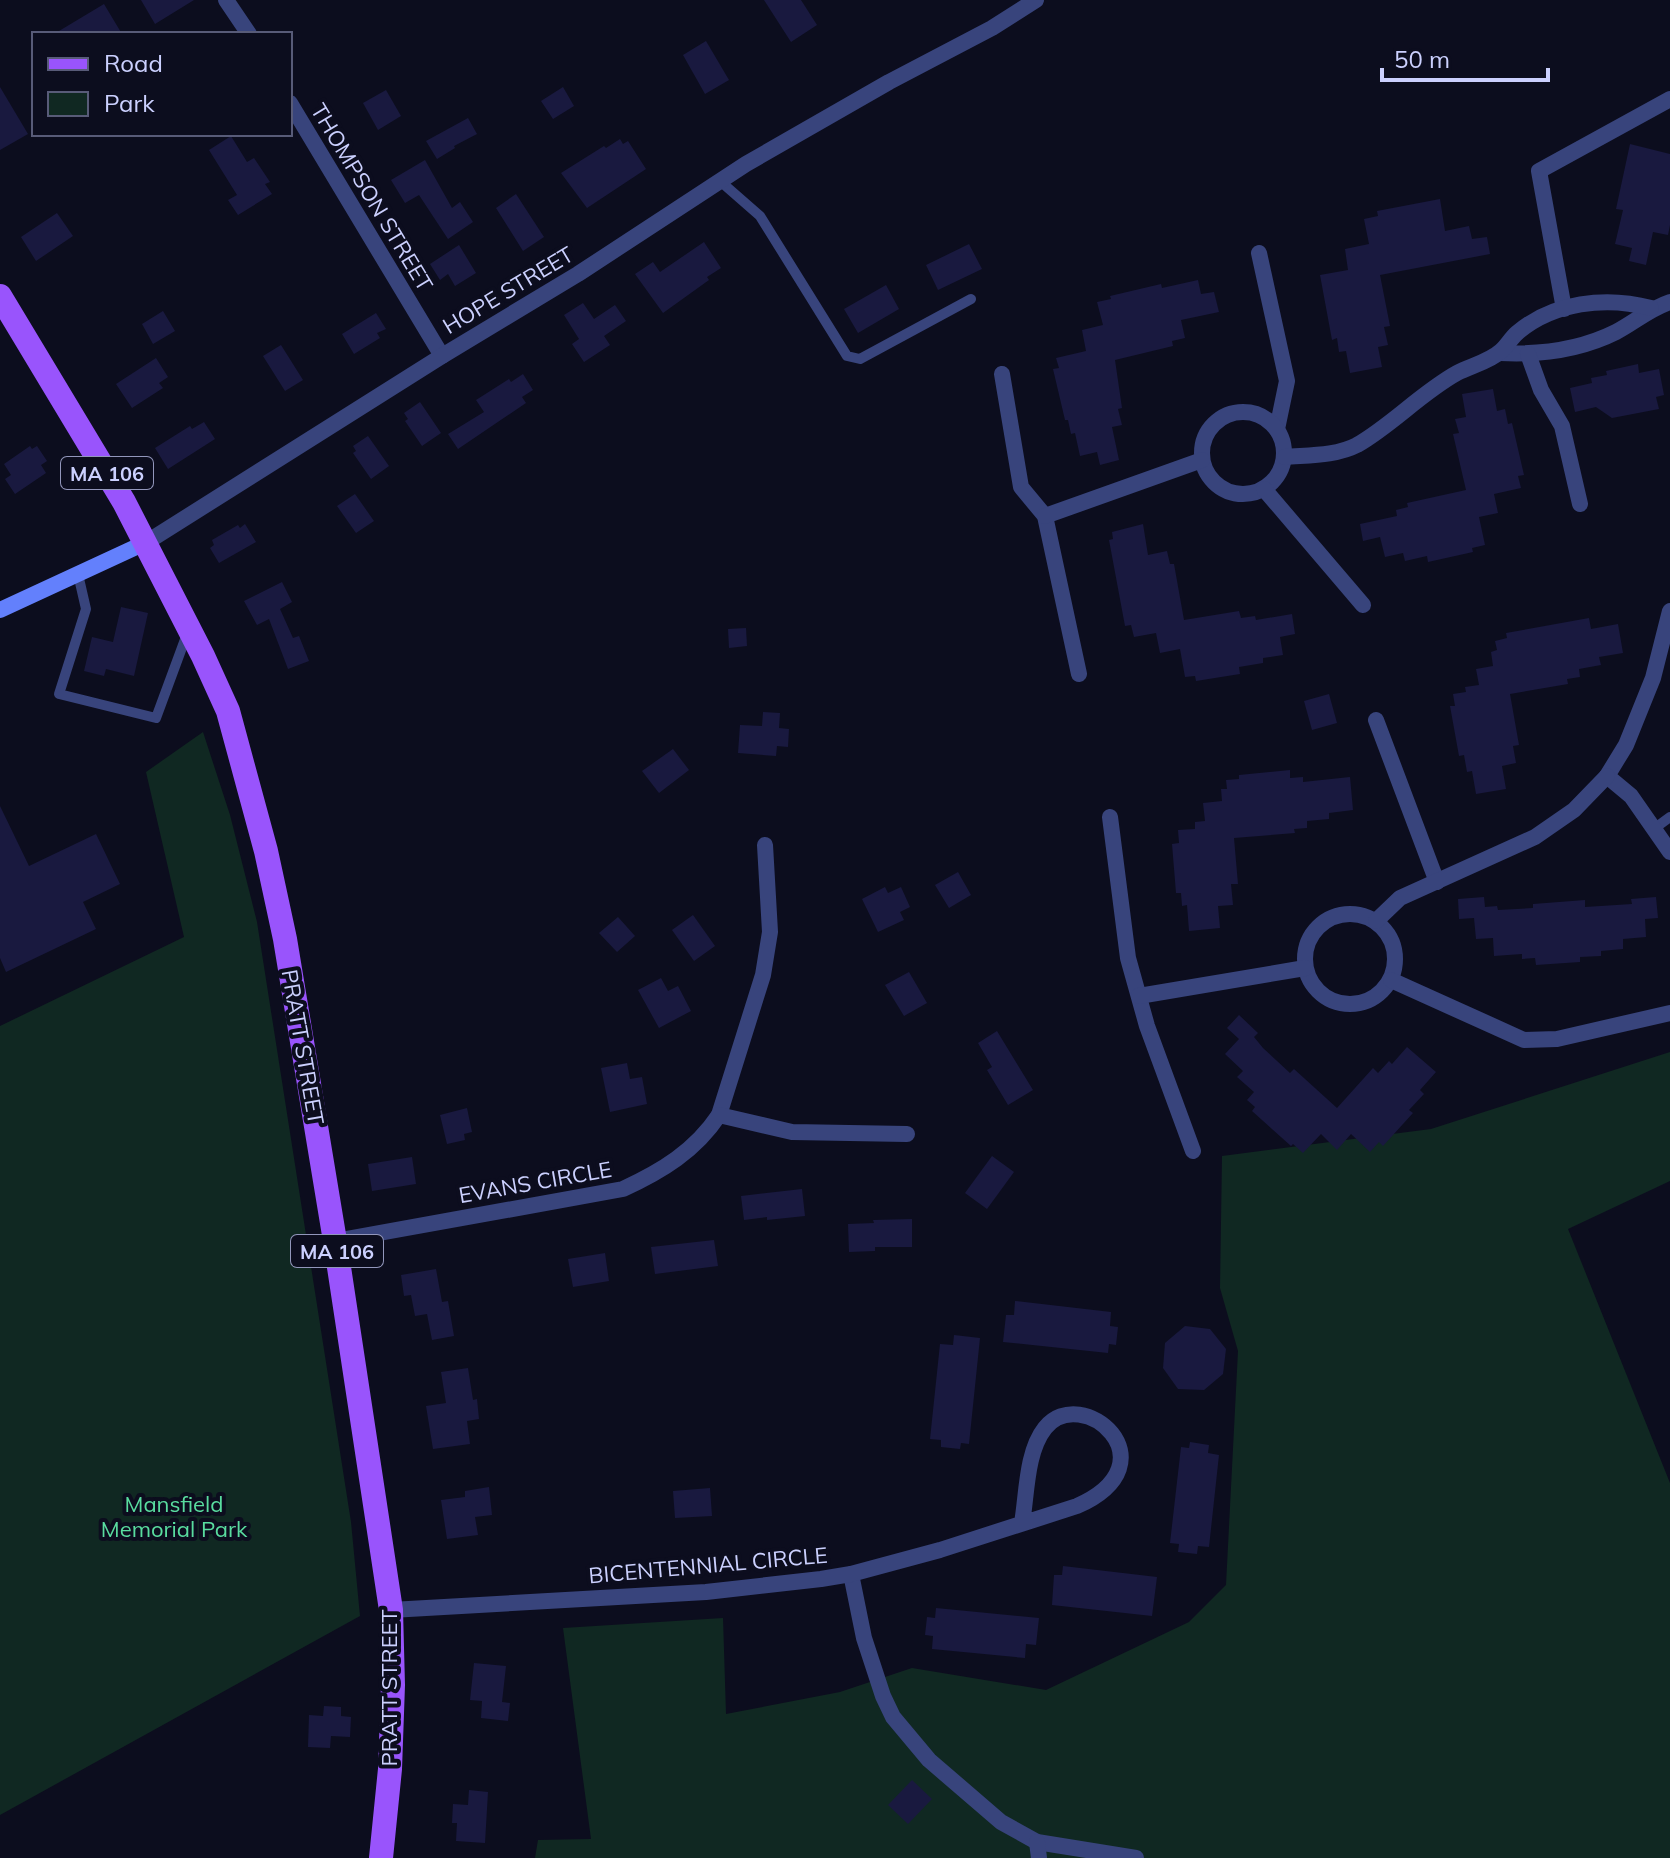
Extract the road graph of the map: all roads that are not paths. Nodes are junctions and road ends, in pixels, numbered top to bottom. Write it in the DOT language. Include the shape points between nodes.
graph roads {
  1 [pos="226,0"];
  2 [pos="1036,0"];
  3 [pos="244,32"];
  4 [pos="1670,99"];
  5 [pos="292,106"];
  6 [pos="720,181"];
  7 [pos="1259,253"];
  8 [pos="0,296"];
  9 [pos="971,299"];
  10 [pos="1670,302"];
  11 [pos="1651,308"];
  12 [pos="1564,309"];
  13 [pos="1500,353"];
  14 [pos="1528,354"];
  15 [pos="442,356"];
  16 [pos="1002,374"];
  17 [pos="1277,429"];
  18 [pos="1285,457"];
  19 [pos="1202,460"];
  20 [pos="1264,489"];
  21 [pos="1580,504"];
  22 [pos="1045,516"];
  23 [pos="147,542"];
  24 [pos="78,574"];
  25 [pos="1363,605"];
  26 [pos="0,610"];
  27 [pos="1670,611"];
  28 [pos="189,629"];
  29 [pos="1079,674"];
  30 [pos="1376,720"];
  31 [pos="1607,776"];
  32 [pos="1110,817"];
  33 [pos="1670,817"];
  34 [pos="1655,828"];
  35 [pos="765,845"];
  36 [pos="1670,852"];
  37 [pos="1437,882"];
  38 [pos="1376,921"];
  39 [pos="1305,968"];
  40 [pos="1391,980"];
  41 [pos="1139,996"];
  42 [pos="1670,1013"];
  43 [pos="719,1115"];
  44 [pos="907,1134"];
  45 [pos="1193,1151"];
  46 [pos="335,1241"];
  47 [pos="1022,1523"];
  48 [pos="851,1574"];
  49 [pos="391,1610"];
  50 [pos="1038,1850"];
  51 [pos="381,1858"];
  52 [pos="1136,1858"];
  1 -- 3 [label="street"];
  2 -- 6 [label="street, HOPE STREET"];
  4 -- 12 [label="street" via="1539,171"];
  5 -- 15 [label="street, THOMPSON STREET"];
  6 -- 9 [label="lane" via="760,216 847,356 860,359"];
  6 -- 15 [label="street, HOPE STREET"];
  7 -- 17 [label="street" via="1287,381"];
  8 -- 23 [label="main road, PRATT STREET / MA 106"];
  10 -- 11 [label="street"];
  11 -- 12 [label="street" via="1599,302"];
  11 -- 14 [label="street" via="1636,321 1583,345"];
  12 -- 13 [label="street" via="1515,334"];
  13 -- 14 [label="street"];
  13 -- 18 [label="street" via="1456,373 1355,446"];
  14 -- 21 [label="street" via="1562,426"];
  15 -- 23 [label="street, HOPE STREET"];
  16 -- 22 [label="street" via="1021,487"];
  17 -- 18 [label="street"];
  17 -- 19 [label="street" via="1260,415 1227,415 1205,438"];
  18 -- 20 [label="street" via="1275,481"];
  19 -- 20 [label="street" via="1207,473 1226,491 1239,495"];
  19 -- 22 [label="street"];
  20 -- 25 [label="street"];
  22 -- 29 [label="street"];
  23 -- 24 [label="main road, HOPE STREET"];
  23 -- 28 [label="main road, PRATT STREET / MA 106"];
  24 -- 26 [label="main road, HOPE STREET"];
  24 -- 28 [label="lane" via="86,609 59,694 156,718"];
  27 -- 31 [label="street" via="1626,745"];
  28 -- 46 [label="main road, PRATT STREET / MA 106" via="228,711 266,851"];
  30 -- 37 [label="street"];
  31 -- 34 [label="street" via="1631,796"];
  31 -- 37 [label="street" via="1574,810 1535,837"];
  32 -- 41 [label="street" via="1128,958"];
  33 -- 34 [label="lane"];
  34 -- 36 [label="street"];
  35 -- 43 [label="street" via="770,932 763,975"];
  37 -- 38 [label="street" via="1400,898"];
  38 -- 39 [label="street" via="1362,915 1332,917 1310,938"];
  38 -- 40 [label="street" via="1396,954"];
  39 -- 40 [label="street" via="1317,990 1350,1005 1374,998"];
  39 -- 41 [label="street"];
  40 -- 42 [label="street" via="1524,1040 1557,1039"];
  41 -- 45 [label="street"];
  43 -- 44 [label="street" via="792,1132"];
  43 -- 46 [label="street, EVANS CIRCLE" via="681,1157 623,1189"];
  46 -- 49 [label="main road, PRATT STREET / MA 106"];
  47 -- 47 [label="street, BICENTENNIAL CIRCLE" via="1096,1498 1115,1480 1120,1449 1105,1426 1070,1415 1044,1429"];
  47 -- 48 [label="street, BICENTENNIAL CIRCLE"];
  48 -- 49 [label="street, BICENTENNIAL CIRCLE" via="706,1592"];
  48 -- 50 [label="street" via="869,1656 893,1717 964,1793"];
  49 -- 51 [label="main road, PRATT STREET / MA 106" via="390,1769"];
  50 -- 52 [label="street"];
}
